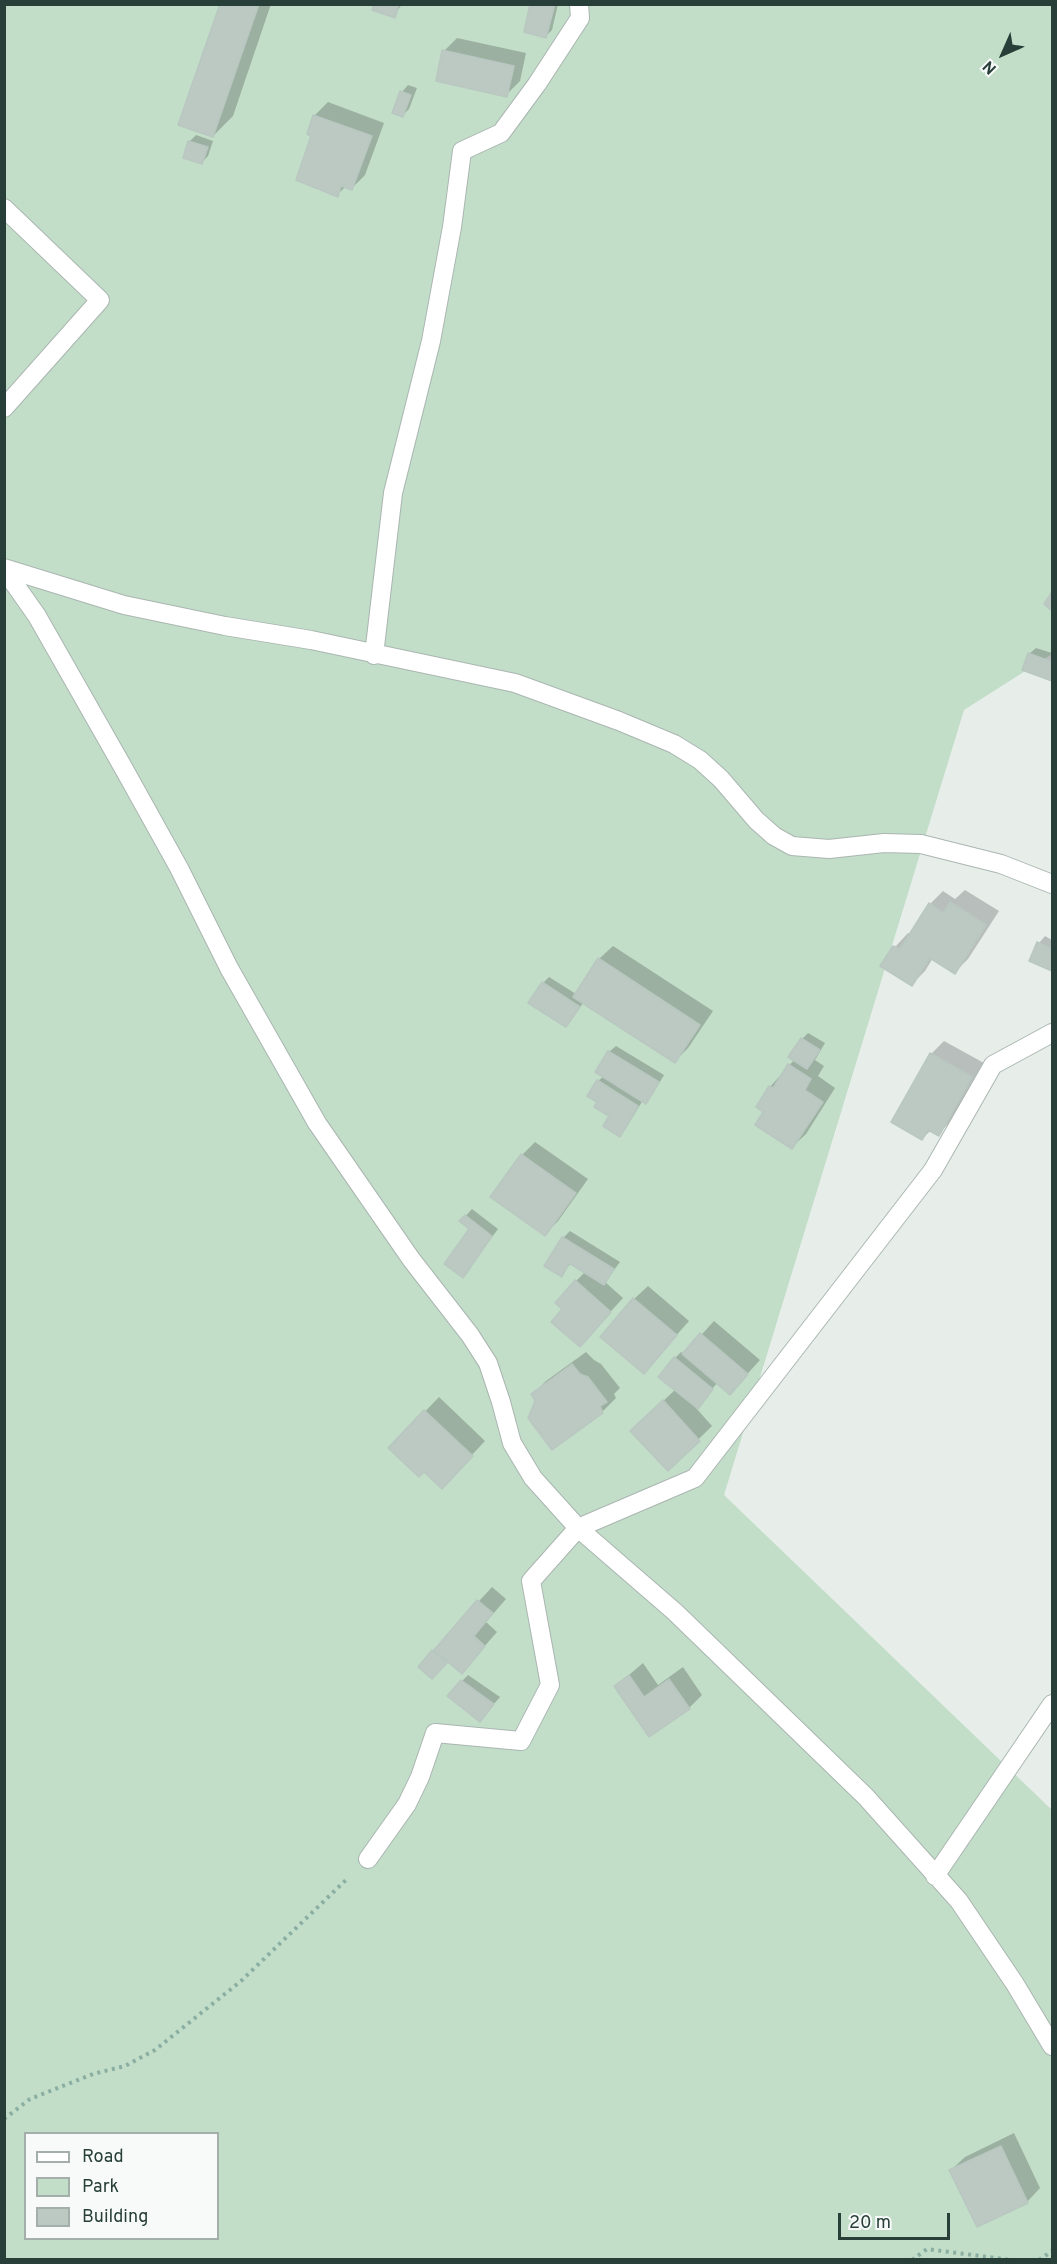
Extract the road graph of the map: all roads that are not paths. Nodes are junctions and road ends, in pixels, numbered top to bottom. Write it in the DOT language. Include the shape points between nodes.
graph roads {
  1 [pos="579,4"];
  2 [pos="4,208"];
  3 [pos="4,408"];
  4 [pos="4,568"];
  5 [pos="374,655"];
  6 [pos="1053,884"];
  7 [pos="1053,1033"];
  8 [pos="578,1528"];
  9 [pos="1053,1704"];
  10 [pos="368,1858"];
  11 [pos="935,1876"];
  12 [pos="1053,2046"];
  1 -- 5 [label="street" via="580,18 501,132 462,151 431,340 393,493"];
  2 -- 3 [label="street" via="100,300"];
  4 -- 5 [label="street" via="124,605"];
  4 -- 8 [label="street" via="37,616 124,769 229,968 317,1123 411,1259 476,1344 491,1372 512,1443 547,1494"];
  5 -- 6 [label="street" via="515,683 674,744 700,760 756,820 792,846 829,849 884,843 921,844 1001,864"];
  7 -- 8 [label="street" via="993,1065 933,1170 695,1478"];
  8 -- 10 [label="street" via="531,1581 550,1685 521,1741 435,1733 407,1804"];
  8 -- 11 [label="street" via="675,1612 858,1790"];
  9 -- 11 [label="street"];
  11 -- 12 [label="street" via="959,1901"];
}
